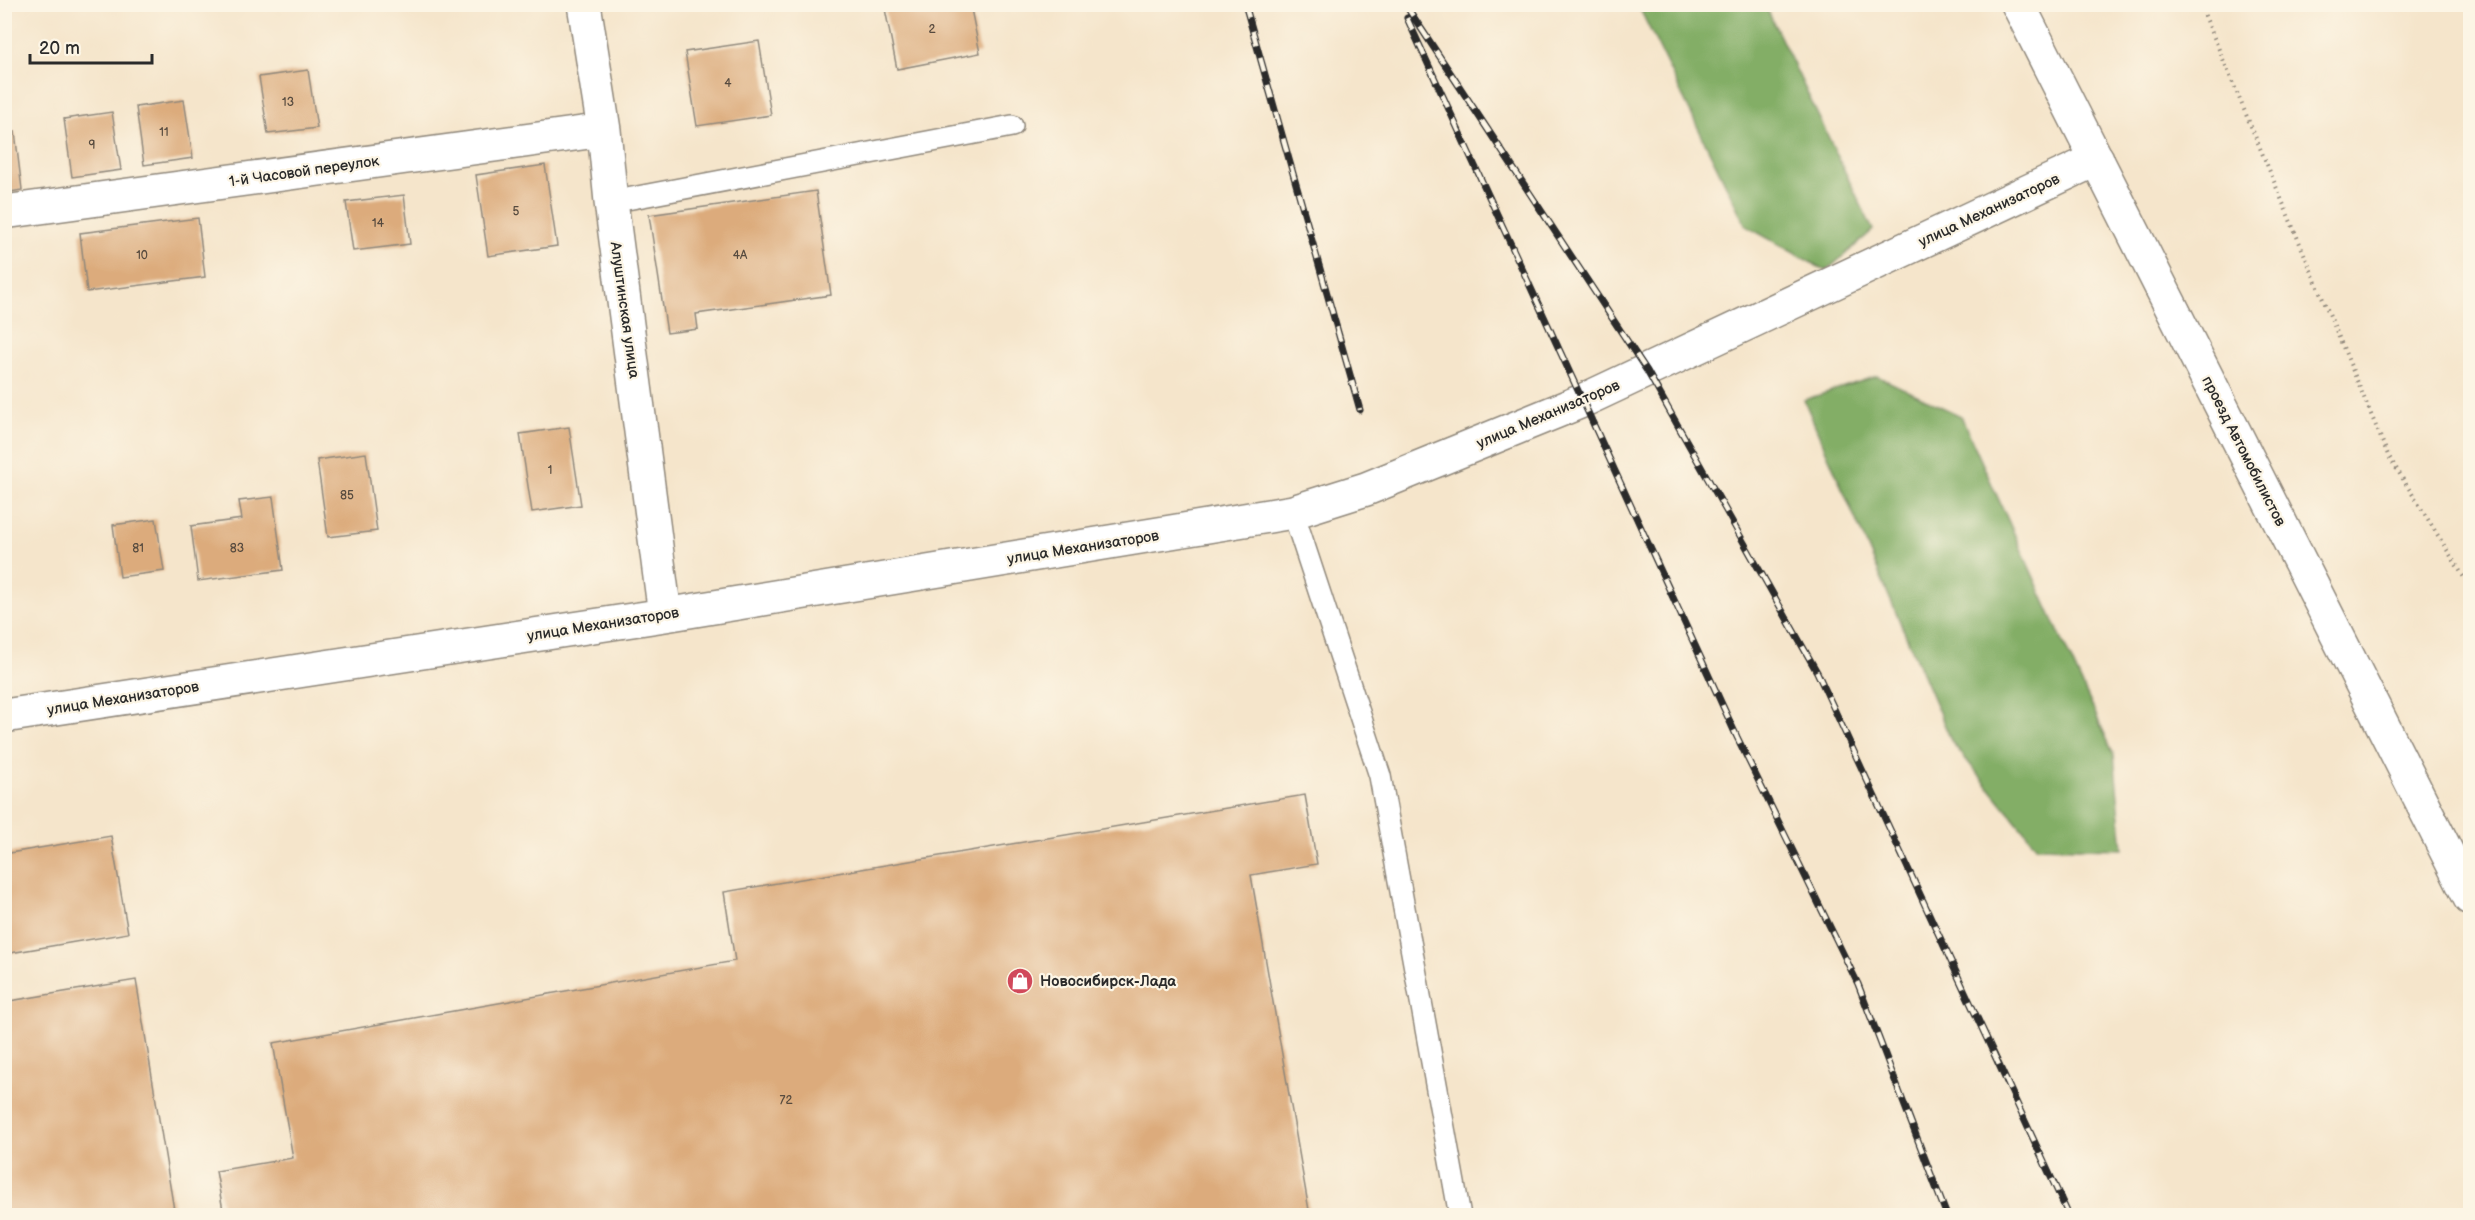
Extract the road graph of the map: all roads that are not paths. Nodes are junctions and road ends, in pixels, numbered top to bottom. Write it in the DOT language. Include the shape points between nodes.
graph roads {
  1 [pos="584,4"];
  2 [pos="2018,4"];
  3 [pos="1012,126"];
  4 [pos="604,130"];
  5 [pos="2097,159"];
  6 [pos="611,202"];
  7 [pos="4,212"];
  8 [pos="1293,512"];
  9 [pos="665,615"];
  10 [pos="4,716"];
  11 [pos="2470,898"];
  12 [pos="1460,1215"];
  1 -- 4 [label="street, Алуштинская улица"];
  2 -- 5 [label="street, проезд Автомобилистов"];
  3 -- 6 [label="lane"];
  4 -- 6 [label="street, Алуштинская улица"];
  4 -- 7 [label="street, 1-й Часовой переулок"];
  5 -- 8 [label="street, улица Механизаторов" via="1582,401 1366,489"];
  5 -- 11 [label="street, проезд Автомобилистов"];
  6 -- 9 [label="street, Алуштинская улица"];
  8 -- 9 [label="street, улица Механизаторов"];
  8 -- 12 [label="lane" via="1380,776"];
  9 -- 10 [label="street, улица Механизаторов"];
}
